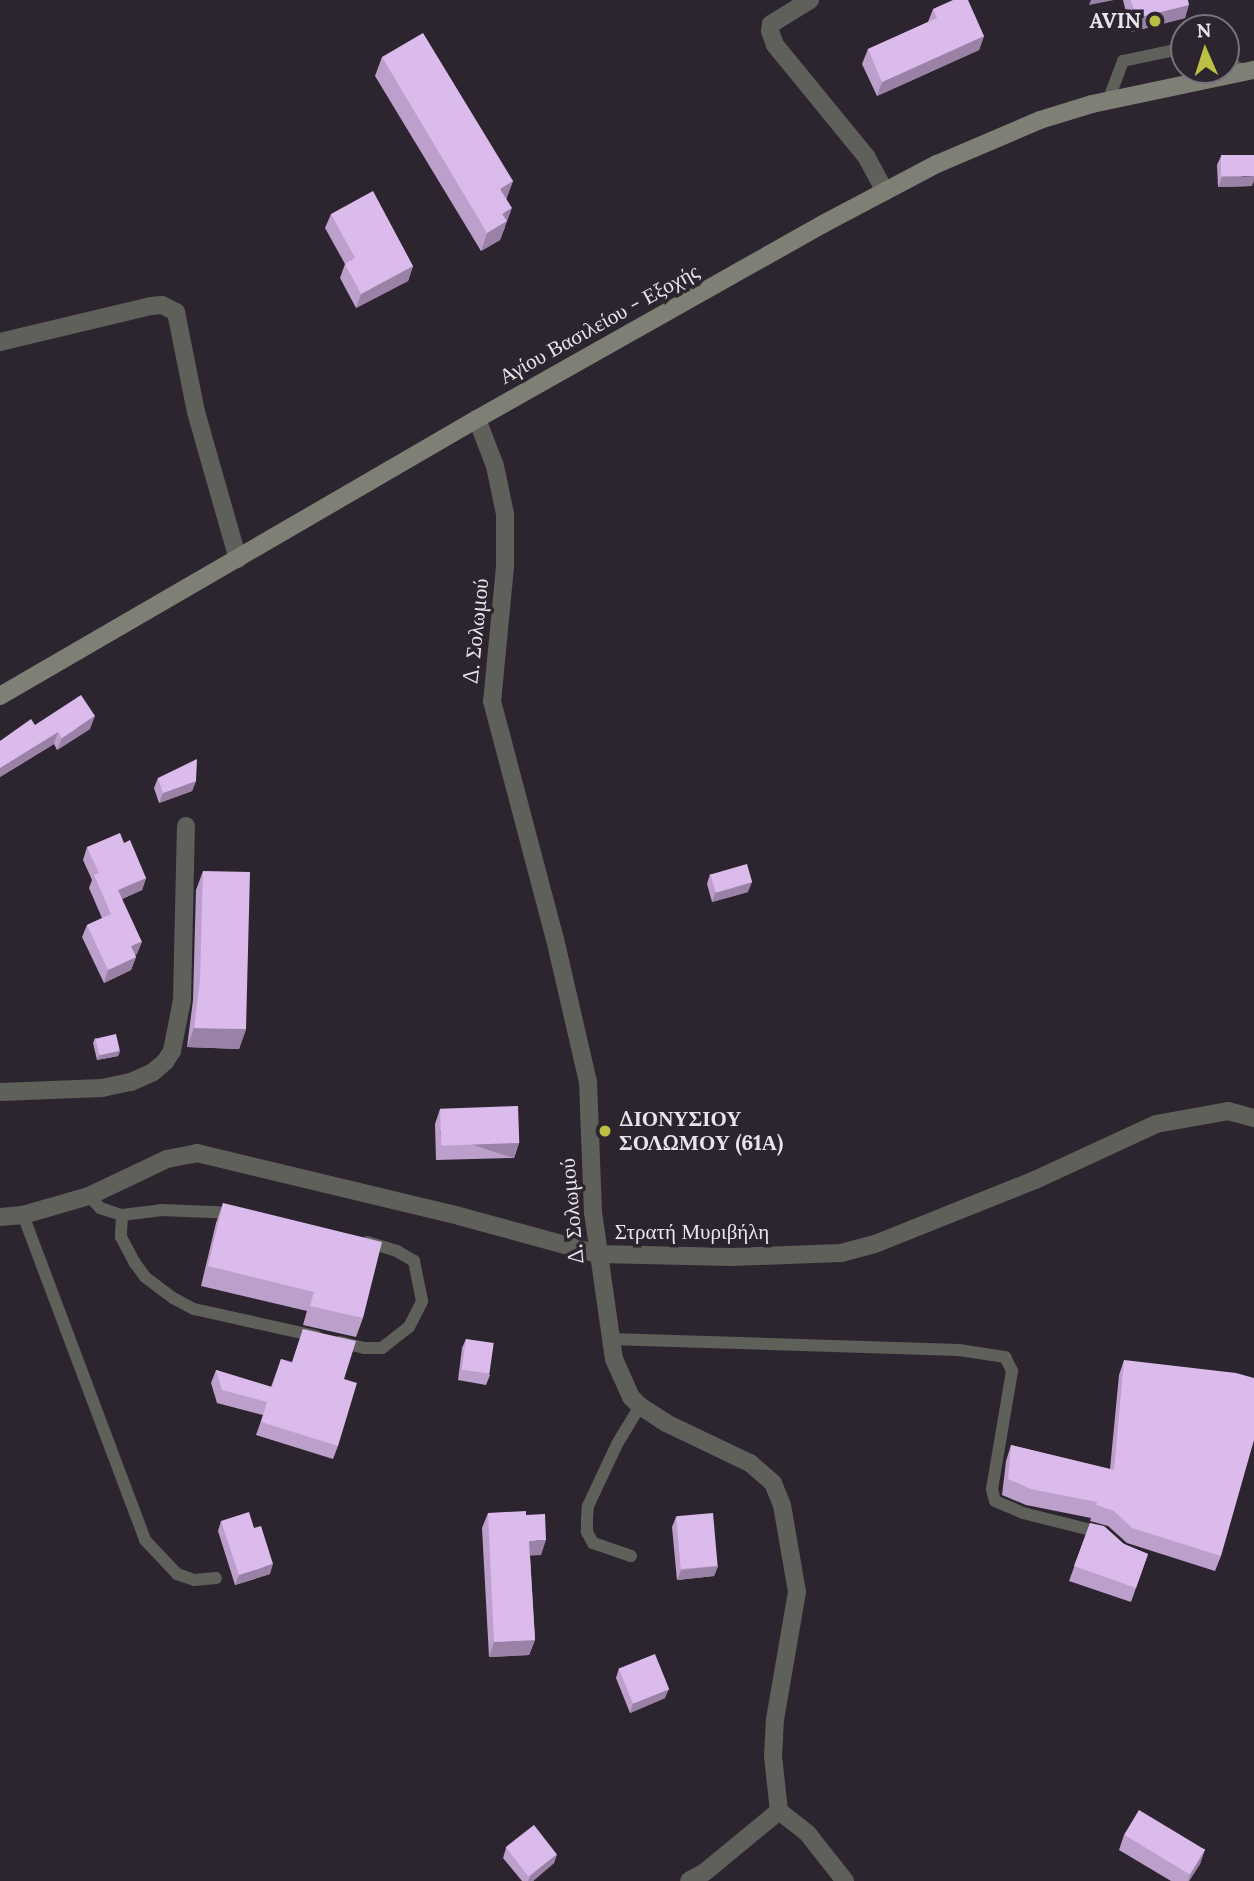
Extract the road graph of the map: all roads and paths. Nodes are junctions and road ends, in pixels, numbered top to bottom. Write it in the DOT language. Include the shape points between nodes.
graph roads {
  1 [pos="810,0"];
  2 [pos="1170,51"];
  3 [pos="1250,71"];
  4 [pos="1108,101"];
  5 [pos="885,191"];
  6 [pos="0,342"];
  7 [pos="477,419"];
  8 [pos="238,559"];
  9 [pos="0,696"];
  10 [pos="186,826"];
  11 [pos="0,1092"];
  12 [pos="1254,1118"];
  13 [pos="89,1196"];
  14 [pos="23,1215"];
  15 [pos="122,1215"];
  16 [pos="0,1217"];
  17 [pos="256,1217"];
  18 [pos="358,1240"];
  19 [pos="598,1254"];
  20 [pos="610,1339"];
  21 [pos="640,1406"];
  22 [pos="1112,1542"];
  23 [pos="631,1556"];
  24 [pos="216,1578"];
  25 [pos="779,1811"];
  26 [pos="690,1881"];
  27 [pos="845,1881"];
  1 -- 5 [label="street" via="771,24 775,45 866,156"];
  2 -- 4 [label="lane" via="1123,61"];
  3 -- 4 [label="main road, Αγίου Βασιλείου - Εξοχής"];
  4 -- 5 [label="main road, Αγίου Βασιλείου - Εξοχής" via="981,142"];
  5 -- 7 [label="main road, Αγίου Βασιλείου - Εξοχής"];
  6 -- 8 [label="street" via="152,306 176,312 196,412"];
  7 -- 8 [label="main road, Αγίου Βασιλείου - Εξοχής"];
  7 -- 19 [label="street, Δ. Σολωμού" via="495,466 505,514 505,567 492,701 588,1082"];
  8 -- 9 [label="main road, Αγίου Βασιλείου - Εξοχής"];
  10 -- 11 [label="street" via="182,1000 172,1051 165,1062 131,1082 102,1088"];
  12 -- 19 [label="street, Στρατή Μυριβήλη" via="1228,1111 1156,1124 1035,1180 875,1244 841,1253 732,1257"];
  13 -- 14 [label="street, Στρατή Μυριβήλη"];
  13 -- 15 [label="lane" via="100,1208"];
  13 -- 19 [label="street, Στρατή Μυριβήλη" via="167,1160 197,1153"];
  14 -- 16 [label="street, Στρατή Μυριβήλη"];
  14 -- 24 [label="lane" via="145,1540 177,1574 194,1580"];
  15 -- 17 [label="lane" via="201,1210"];
  15 -- 18 [label="lane" via="121,1237 145,1277 194,1310 364,1349 382,1348 409,1328 422,1301 418,1268 397,1251"];
  19 -- 20 [label="street, Δ. Σολωμού"];
  20 -- 21 [label="street, Δ. Σολωμού" via="623,1383"];
  20 -- 22 [label="lane" via="959,1350 1005,1357 1012,1371 992,1489 995,1501 1103,1533"];
  21 -- 23 [label="lane" via="607,1464 588,1506 587,1519 593,1543"];
  21 -- 25 [label="street, Δ. Σολωμού" via="750,1463 773,1483 782,1505 797,1592 775,1719 773,1756"];
  25 -- 26 [label="street"];
  25 -- 27 [label="street" via="808,1834"];
}
